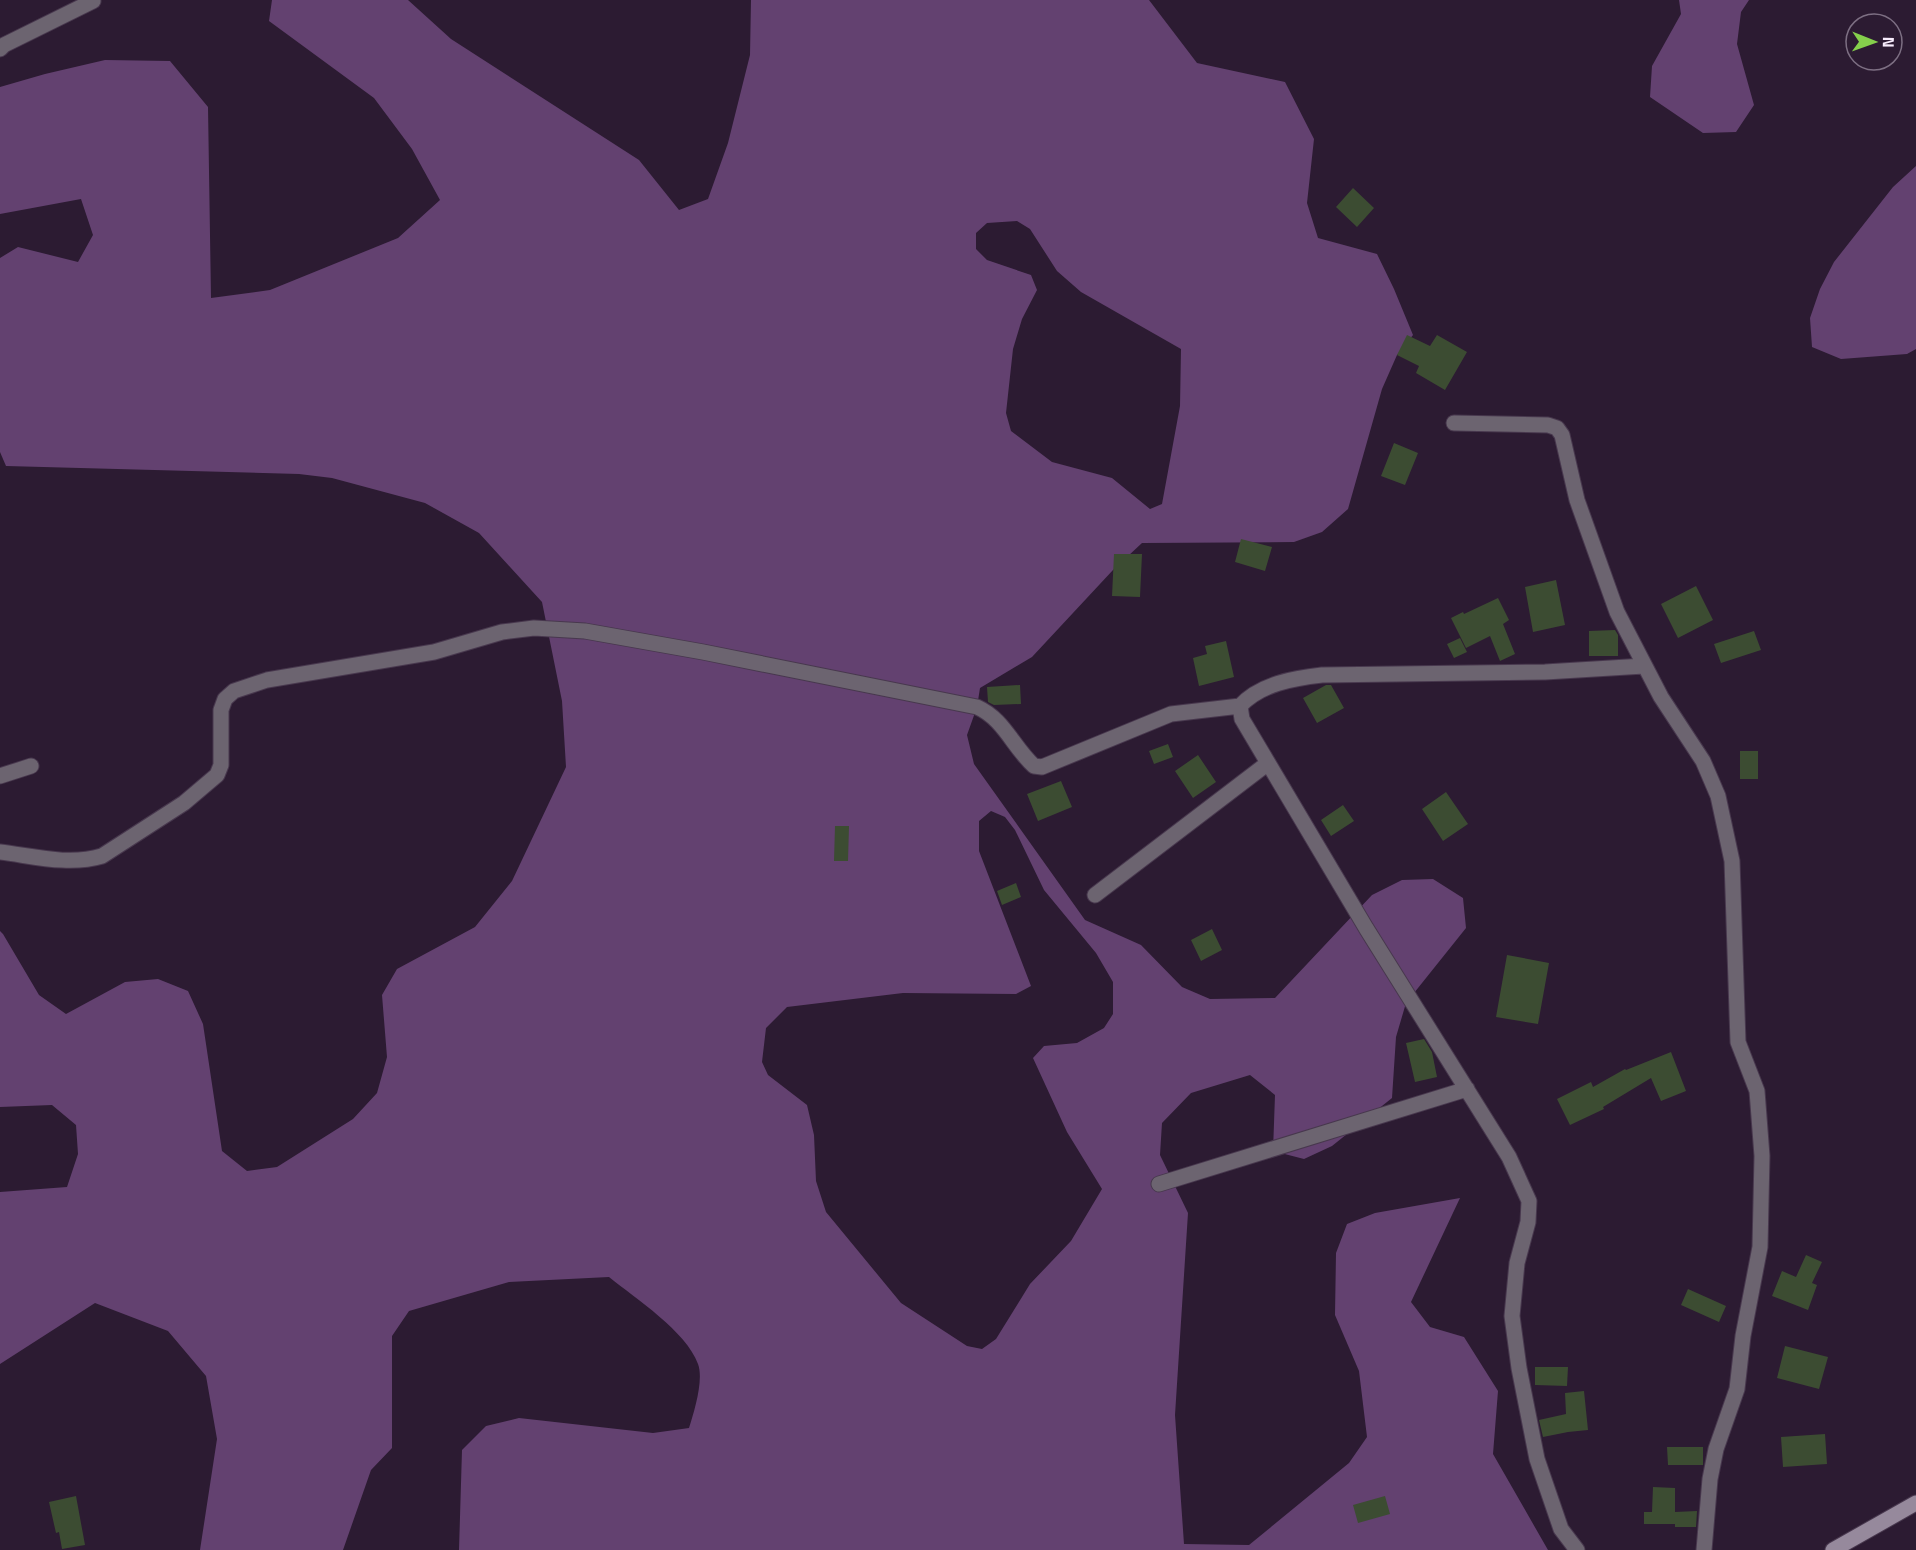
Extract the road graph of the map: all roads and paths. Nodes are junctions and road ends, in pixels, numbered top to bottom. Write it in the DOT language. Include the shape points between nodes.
graph roads {
  1 [pos="93,1"];
  2 [pos="0,49"];
  3 [pos="1454,423"];
  4 [pos="1644,666"];
  5 [pos="1240,706"];
  6 [pos="1268,763"];
  7 [pos="31,766"];
  8 [pos="0,776"];
  9 [pos="0,852"];
  10 [pos="1095,895"];
  11 [pos="1467,1089"];
  12 [pos="1159,1184"];
  13 [pos="1916,1503"];
  14 [pos="1577,1550"];
  15 [pos="1704,1550"];
  16 [pos="1833,1550"];
  1 -- 2 [label="street"];
  3 -- 4 [label="street" via="1557,428 1566,446 1577,500 1617,612"];
  4 -- 5 [label="street" via="1545,672 1322,675 1289,679 1248,697"];
  4 -- 15 [label="street" via="1703,761 1718,796 1732,861 1738,1042 1757,1091 1762,1156 1760,1247 1737,1389 1710,1479"];
  5 -- 6 [label="street" via="1242,719"];
  5 -- 9 [label="street" via="1171,714 1042,767 1025,758 1002,725 977,707 585,630 534,628 502,632 434,652 267,680 234,691 221,710 221,765 217,775 184,803 102,856 87,861"];
  6 -- 10 [label="street"];
  6 -- 11 [label="street"];
  7 -- 8 [label="street"];
  11 -- 12 [label="street"];
  11 -- 14 [label="street" via="1509,1157 1529,1201 1512,1316 1517,1358 1537,1459 1561,1529"];
  13 -- 16 [label="street"];
}
